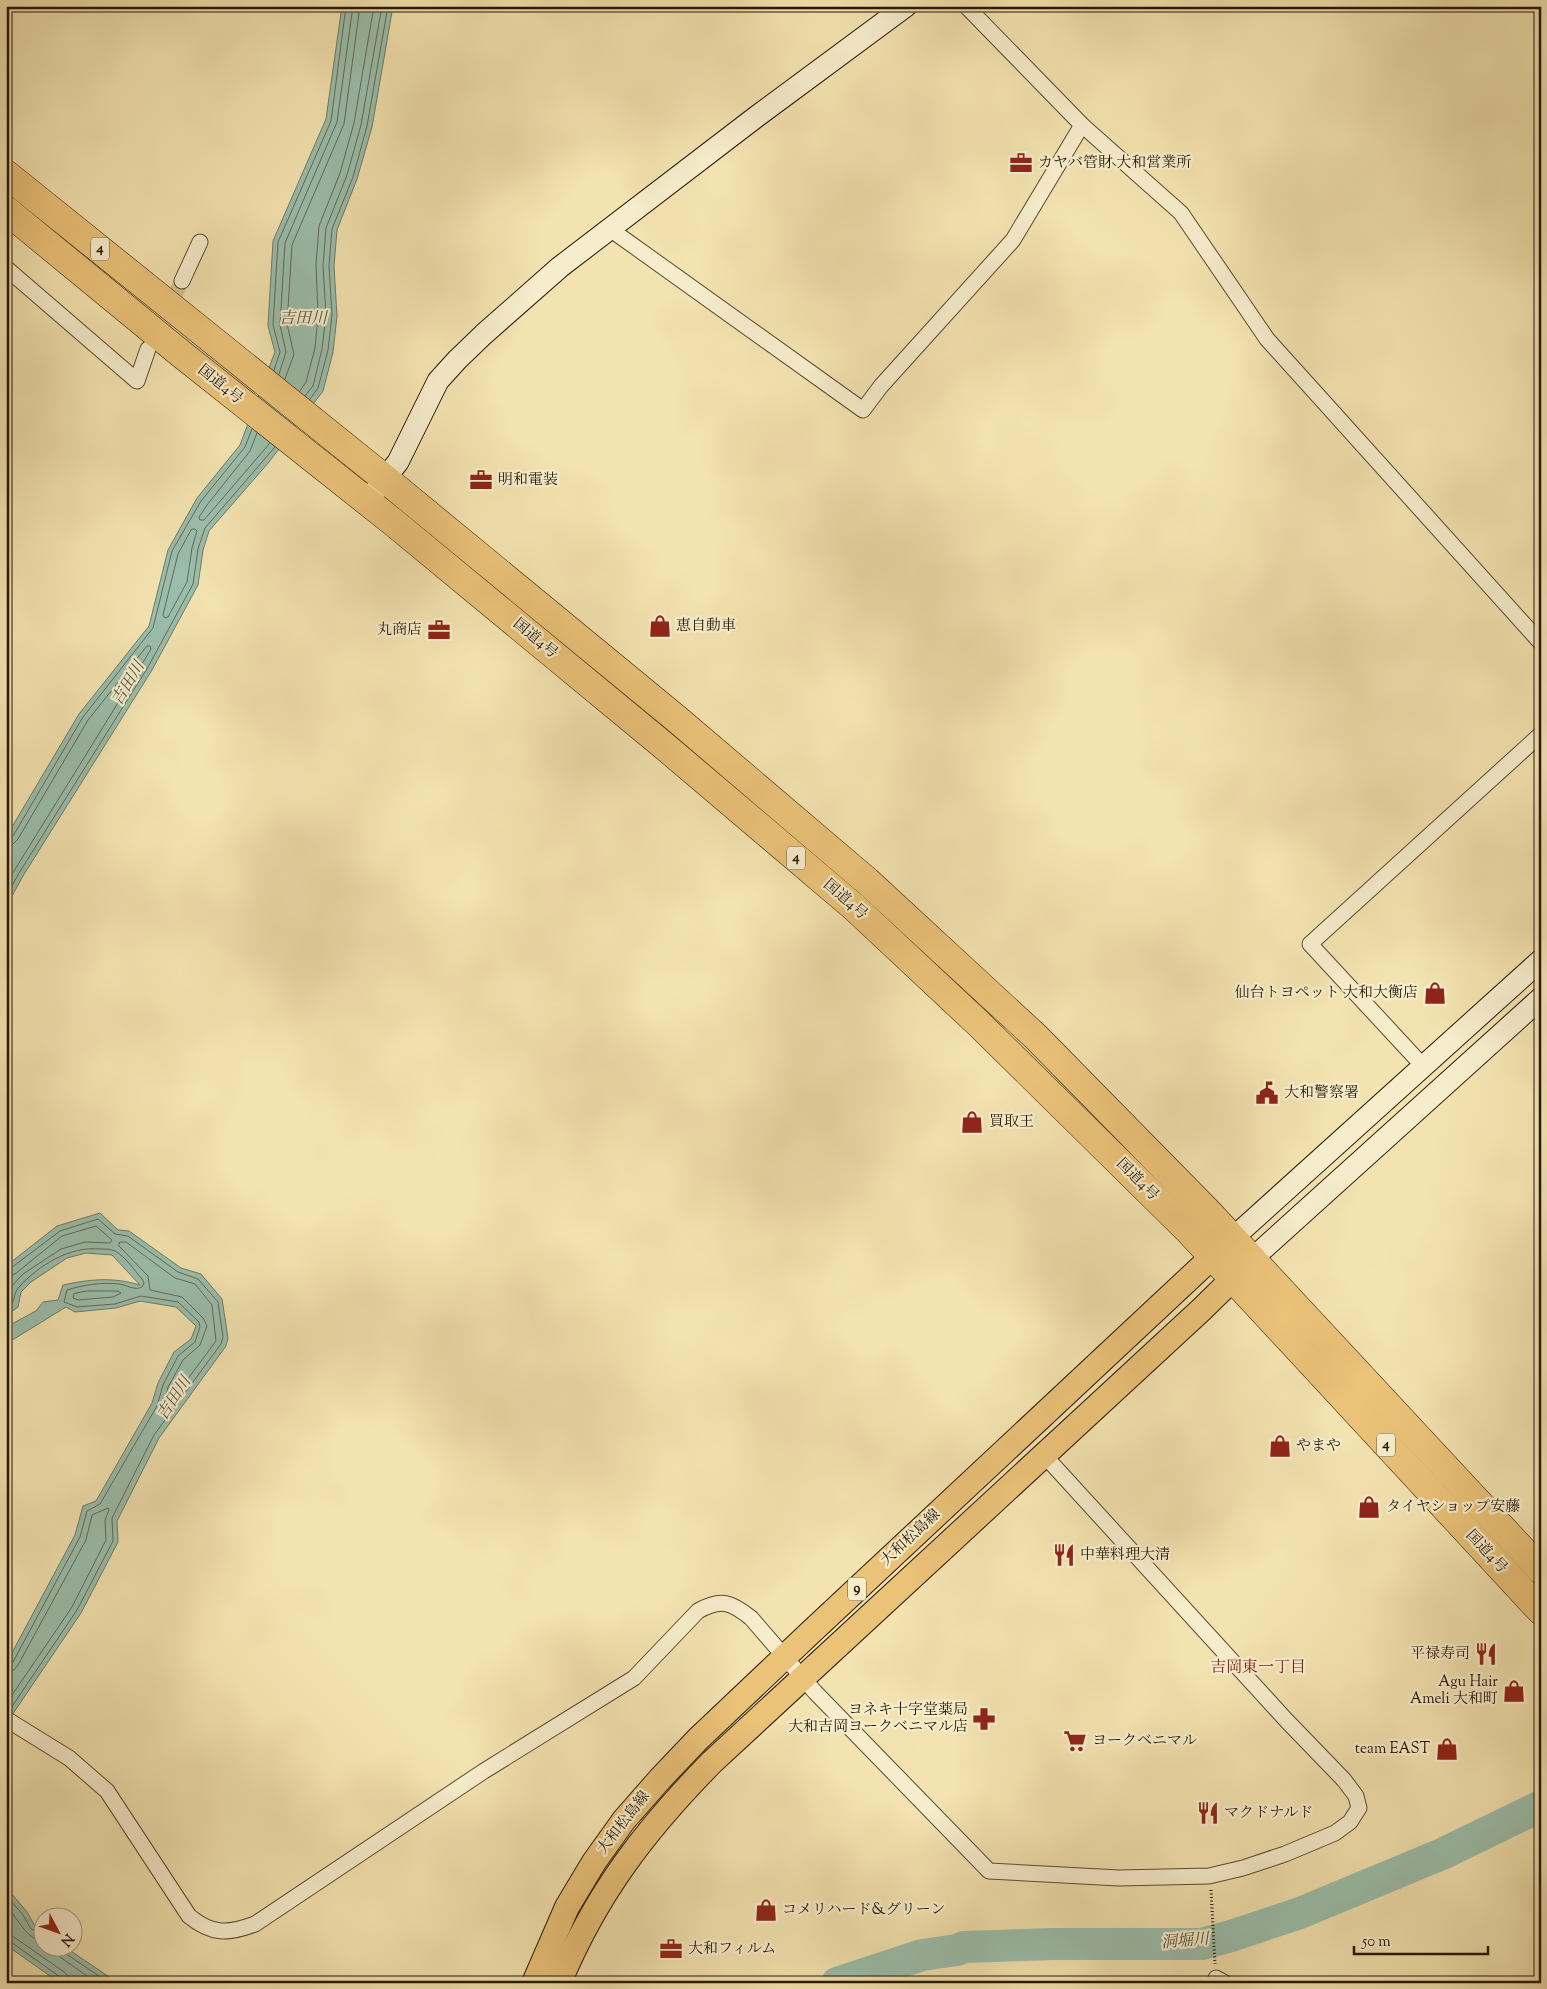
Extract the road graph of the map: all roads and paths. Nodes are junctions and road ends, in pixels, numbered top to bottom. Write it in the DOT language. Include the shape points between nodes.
graph roads {
  1 [pos="906,6"];
  2 [pos="966,6"];
  3 [pos="1082,126"];
  4 [pos="6,174"];
  5 [pos="6,210"];
  6 [pos="610,229"];
  7 [pos="200,242"];
  8 [pos="6,268"];
  9 [pos="182,281"];
  10 [pos="148,349"];
  11 [pos="384,478"];
  12 [pos="366,502"];
  13 [pos="1541,643"];
  14 [pos="1541,734"];
  15 [pos="1541,960"];
  16 [pos="1541,998"];
  17 [pos="1423,1066"];
  18 [pos="1233,1238"];
  19 [pos="1212,1257"];
  20 [pos="1252,1259"];
  21 [pos="1232,1279"];
  22 [pos="1044,1455"];
  23 [pos="1541,1570"];
  24 [pos="1541,1611"];
  25 [pos="785,1658"];
  26 [pos="803,1679"];
  27 [pos="12,1723"];
  28 [pos="1210,1881"];
  29 [pos="1218,1981"];
  30 [pos="534,1983"];
  31 [pos="559,1983"];
  1 -- 6 [label="street"];
  2 -- 3 [label="street"];
  3 -- 6 [label="street" via="1013,240 863,410"];
  3 -- 13 [label="street" via="1181,213 1267,339"];
  4 -- 11 [label="highway, 国道4号 / 4"];
  5 -- 12 [label="highway, 国道4号 / 4"];
  6 -- 11 [label="street" via="560,267 457,360 438,382 398,462"];
  7 -- 9 [label="street"];
  8 -- 10 [label="street" via="137,381"];
  11 -- 12 [label="street"];
  11 -- 18 [label="highway, 国道4号 / 4" via="678,720 867,881 1036,1037"];
  12 -- 19 [label="highway, 国道4号 / 4" via="656,739 854,907 979,1024"];
  14 -- 17 [label="street" via="1310,944"];
  15 -- 17 [label="street"];
  16 -- 20 [label="street"];
  17 -- 18 [label="street"];
  18 -- 19 [label="main road, 大和松島線 / 9"];
  18 -- 20 [label="highway, 国道4号 / 4"];
  19 -- 21 [label="highway, 国道4号 / 4"];
  19 -- 25 [label="main road, 大和松島線 / 9"];
  20 -- 21 [label="main road, 大和松島線 / 9"];
  20 -- 23 [label="highway, 国道4号 / 4"];
  21 -- 22 [label="main road, 大和松島線 / 9"];
  21 -- 24 [label="highway, 国道4号 / 4"];
  22 -- 26 [label="main road, 大和松島線 / 9"];
  22 -- 28 [label="street" via="1356,1796 1359,1808 1350,1822 1335,1833"];
  25 -- 26 [label="street"];
  25 -- 27 [label="street" via="751,1618 738,1608 725,1602 711,1604 698,1611 634,1678 484,1771 255,1924 235,1931 215,1931 201,1926 189,1916 107,1790 69,1758"];
  25 -- 30 [label="main road, 大和松島線 / 9" via="698,1739 624,1820 567,1907"];
  26 -- 28 [label="street" via="989,1871"];
  26 -- 31 [label="main road, 大和松島線 / 9" via="712,1762 648,1831 614,1876"];
  28 -- 29 [label="path"];
}
